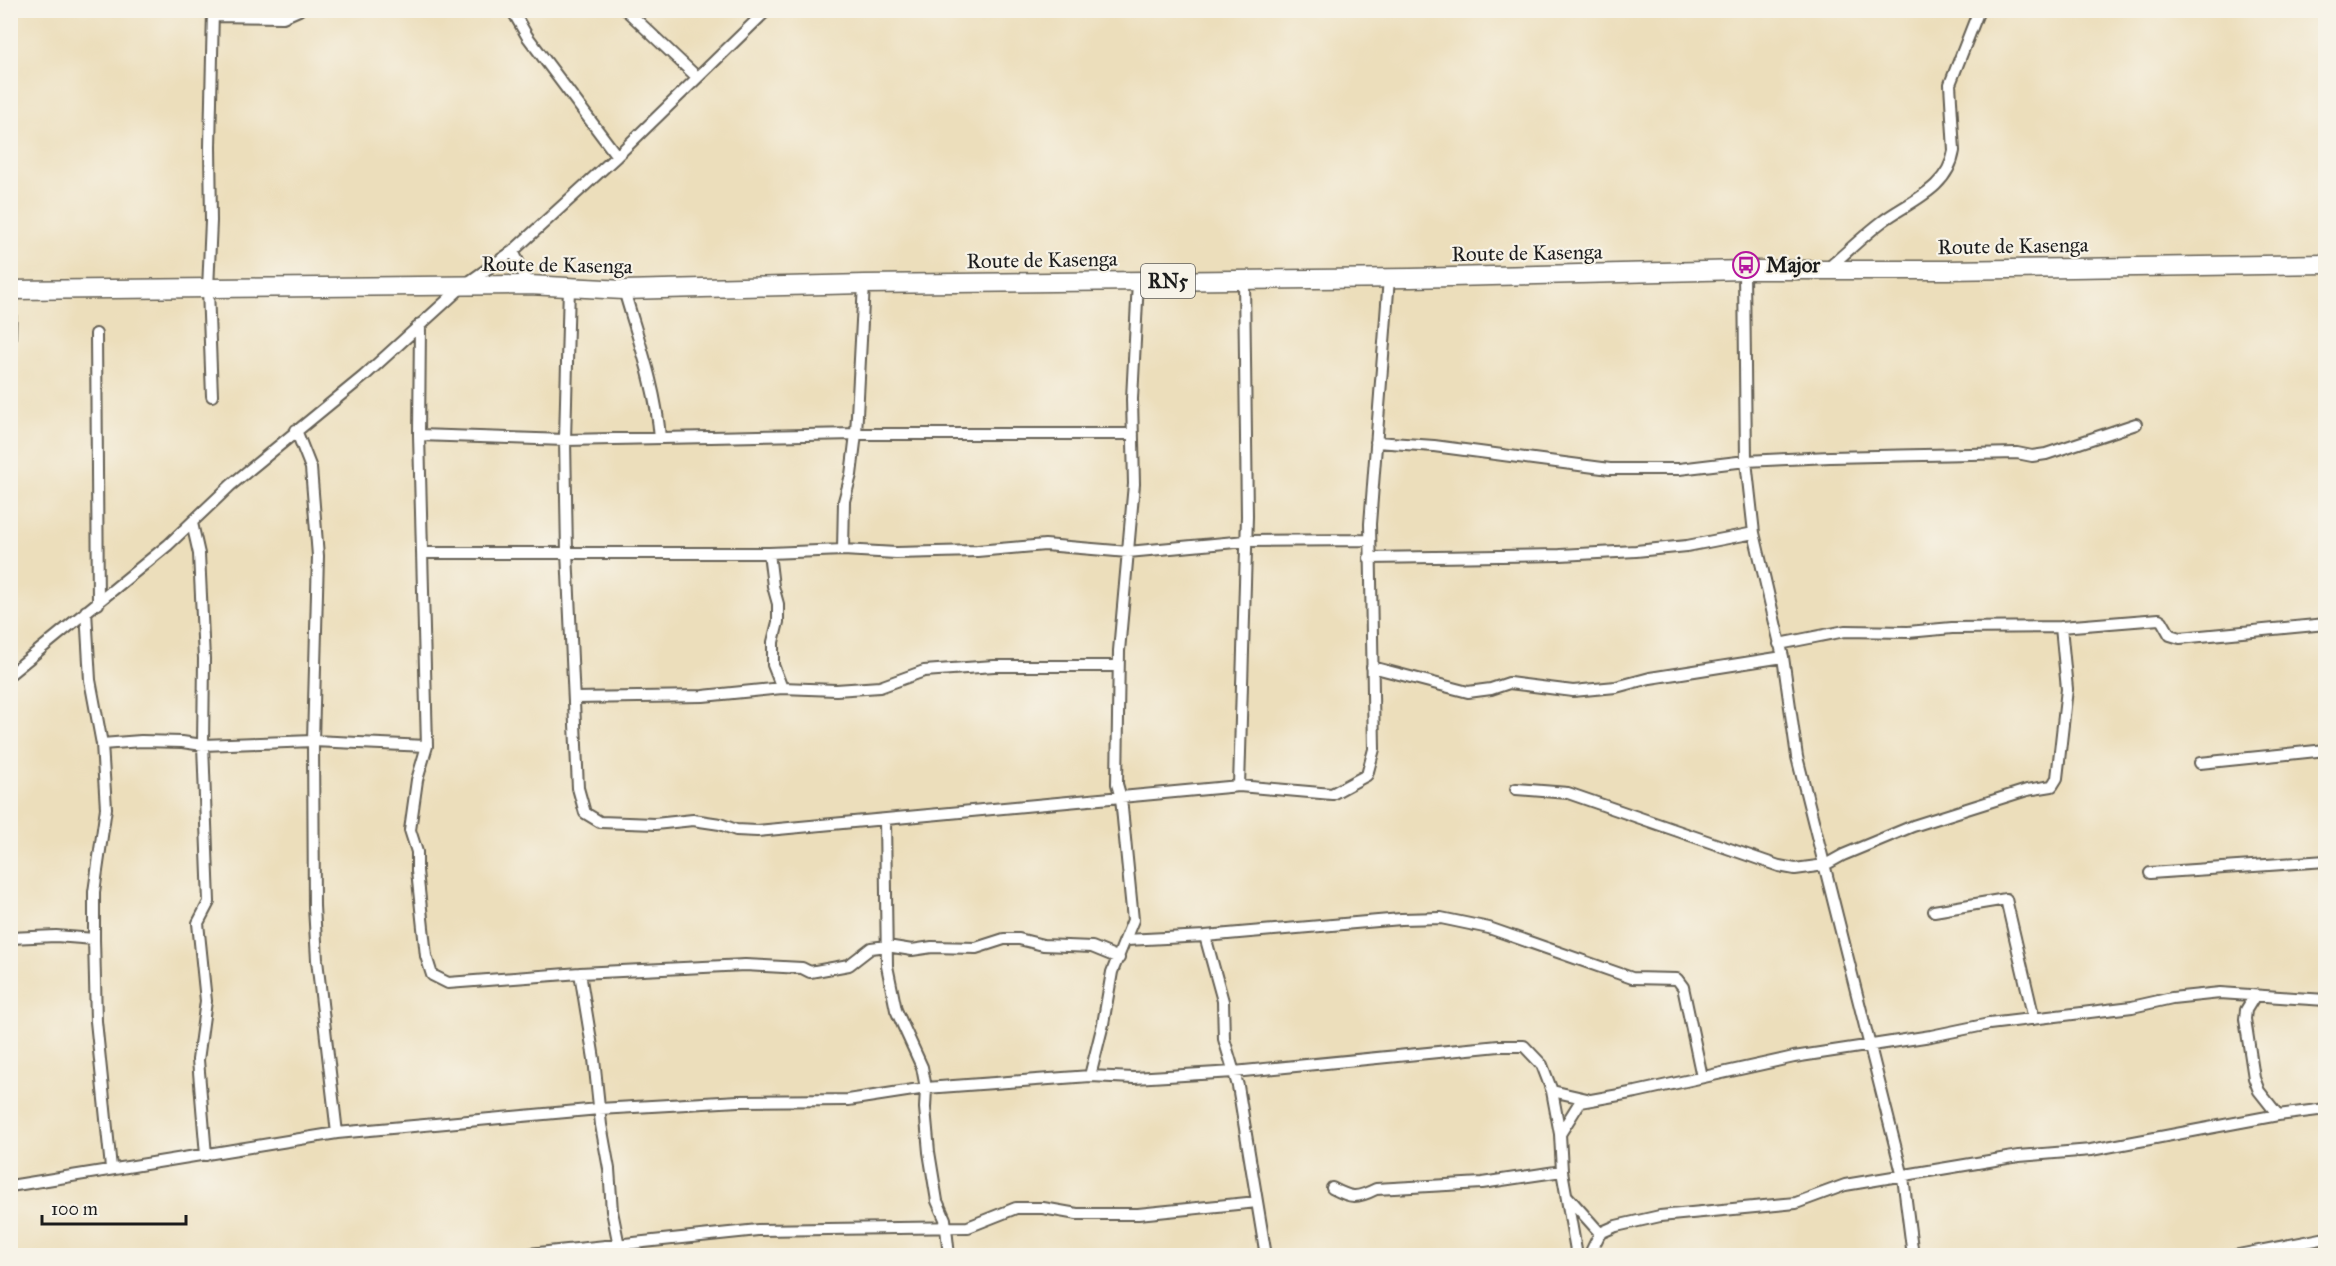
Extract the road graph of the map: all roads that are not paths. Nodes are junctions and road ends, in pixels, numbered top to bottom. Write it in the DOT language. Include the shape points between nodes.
graph roads {
  1 [pos="299,10"];
  2 [pos="512,10"];
  3 [pos="626,10"];
  4 [pos="767,10"];
  5 [pos="1979,10"];
  6 [pos="213,13"];
  7 [pos="697,77"];
  8 [pos="617,156"];
  9 [pos="513,250"];
  10 [pos="2325,264"];
  11 [pos="1744,270"];
  12 [pos="1826,271"];
  13 [pos="1389,278"];
  14 [pos="1244,280"];
  15 [pos="1138,281"];
  16 [pos="864,284"];
  17 [pos="463,285"];
  18 [pos="529,285"];
  19 [pos="569,286"];
  20 [pos="208,289"];
  21 [pos="11,290"];
  22 [pos="624,290"];
  23 [pos="420,324"];
  24 [pos="96,334"];
  25 [pos="10,339"];
  26 [pos="212,396"];
  27 [pos="2136,424"];
  28 [pos="296,430"];
  29 [pos="856,434"];
  30 [pos="1133,434"];
  31 [pos="419,435"];
  32 [pos="660,438"];
  33 [pos="565,440"];
  34 [pos="1377,441"];
  35 [pos="1746,460"];
  36 [pos="192,523"];
  37 [pos="1754,533"];
  38 [pos="1246,540"];
  39 [pos="1370,540"];
  40 [pos="843,550"];
  41 [pos="567,552"];
  42 [pos="1128,552"];
  43 [pos="769,553"];
  44 [pos="422,554"];
  45 [pos="1369,558"];
  46 [pos="98,604"];
  47 [pos="86,611"];
  48 [pos="2325,624"];
  49 [pos="2061,627"];
  50 [pos="1779,644"];
  51 [pos="1782,657"];
  52 [pos="1118,666"];
  53 [pos="1372,667"];
  54 [pos="10,674"];
  55 [pos="782,688"];
  56 [pos="574,698"];
  57 [pos="314,741"];
  58 [pos="102,744"];
  59 [pos="203,745"];
  60 [pos="427,746"];
  61 [pos="2325,750"];
  62 [pos="2199,763"];
  63 [pos="1239,786"];
  64 [pos="1516,789"];
  65 [pos="1121,798"];
  66 [pos="885,820"];
  67 [pos="2325,861"];
  68 [pos="1825,865"];
  69 [pos="2150,873"];
  70 [pos="1934,911"];
  71 [pos="1205,936"];
  72 [pos="10,938"];
  73 [pos="94,939"];
  74 [pos="1126,940"];
  75 [pos="887,946"];
  76 [pos="1119,958"];
  77 [pos="580,973"];
  78 [pos="2254,997"];
  79 [pos="2325,1000"];
  80 [pos="2034,1019"];
  81 [pos="1871,1044"];
  82 [pos="1234,1072"];
  83 [pos="1090,1076"];
  84 [pos="1702,1077"];
  85 [pos="926,1088"];
  86 [pos="1552,1090"];
  87 [pos="1590,1100"];
  88 [pos="599,1109"];
  89 [pos="2325,1109"];
  90 [pos="2278,1115"];
  91 [pos="337,1133"];
  92 [pos="1560,1134"];
  93 [pos="206,1155"];
  94 [pos="111,1168"];
  95 [pos="1562,1171"];
  96 [pos="1904,1177"];
  97 [pos="10,1186"];
  98 [pos="1332,1188"];
  99 [pos="1565,1194"];
  100 [pos="1257,1202"];
  101 [pos="945,1227"];
  102 [pos="1600,1233"];
  103 [pos="2325,1238"];
  104 [pos="620,1243"];
  105 [pos="510,1256"];
  106 [pos="621,1256"];
  107 [pos="950,1256"];
  108 [pos="1266,1256"];
  109 [pos="1577,1256"];
  110 [pos="1589,1256"];
  111 [pos="1913,1256"];
  112 [pos="2234,1256"];
  1 -- 6 [label="street" via="283,17"];
  2 -- 8 [label="street" via="526,36"];
  3 -- 7 [label="street"];
  4 -- 7 [label="street"];
  5 -- 12 [label="street" via="1950,84 1954,151 1945,176 1883,221"];
  6 -- 20 [label="street"];
  7 -- 8 [label="street"];
  8 -- 9 [label="street"];
  9 -- 17 [label="street"];
  9 -- 18 [label="street"];
  10 -- 12 [label="highway, Route de Kasenga / RN5"];
  11 -- 12 [label="highway, Route de Kasenga / RN5"];
  11 -- 13 [label="highway, Route de Kasenga / RN5"];
  11 -- 35 [label="street"];
  13 -- 14 [label="highway, Route de Kasenga / RN5"];
  13 -- 34 [label="street"];
  14 -- 15 [label="highway, Route de Kasenga / RN5"];
  14 -- 38 [label="street"];
  15 -- 16 [label="highway, Route de Kasenga / RN5"];
  15 -- 30 [label="street"];
  16 -- 22 [label="highway, Route de Kasenga / RN5"];
  16 -- 29 [label="street"];
  17 -- 18 [label="highway, Route de Kasenga / RN5"];
  17 -- 20 [label="highway, Route de Kasenga / RN5"];
  17 -- 23 [label="street"];
  18 -- 19 [label="highway, Route de Kasenga / RN5"];
  19 -- 22 [label="highway, Route de Kasenga / RN5"];
  19 -- 33 [label="street"];
  20 -- 21 [label="highway, Route de Kasenga / RN5"];
  20 -- 26 [label="street"];
  21 -- 25 [label="street"];
  22 -- 32 [label="street" via="649,374"];
  23 -- 28 [label="street"];
  23 -- 31 [label="street"];
  24 -- 46 [label="street"];
  27 -- 35 [label="street" via="2037,456 2017,453"];
  28 -- 36 [label="street"];
  28 -- 57 [label="street" via="311,468 318,556"];
  29 -- 30 [label="street"];
  29 -- 32 [label="street"];
  29 -- 40 [label="street" via="844,501"];
  30 -- 42 [label="street" via="1134,484"];
  31 -- 33 [label="street"];
  31 -- 44 [label="street"];
  32 -- 33 [label="street"];
  33 -- 41 [label="street"];
  34 -- 35 [label="street" via="1610,469 1679,469"];
  34 -- 39 [label="street"];
  35 -- 37 [label="street"];
  36 -- 46 [label="street"];
  36 -- 59 [label="street" via="202,600"];
  37 -- 45 [label="street" via="1687,546 1560,555"];
  37 -- 50 [label="street"];
  38 -- 39 [label="street"];
  38 -- 42 [label="street"];
  38 -- 63 [label="street"];
  39 -- 45 [label="street"];
  40 -- 42 [label="street" via="977,551 1045,545"];
  40 -- 43 [label="street"];
  41 -- 43 [label="street"];
  41 -- 44 [label="street"];
  41 -- 56 [label="street"];
  42 -- 52 [label="street"];
  43 -- 55 [label="street" via="778,604 773,665"];
  44 -- 60 [label="street"];
  45 -- 53 [label="street"];
  46 -- 47 [label="street"];
  47 -- 54 [label="street"];
  47 -- 58 [label="street" via="90,680"];
  48 -- 49 [label="street" via="2180,638 2170,635 2159,619"];
  49 -- 50 [label="street" via="1845,631"];
  49 -- 68 [label="street" via="2067,689 2057,778 2052,786 2027,790 1913,826"];
  50 -- 51 [label="street"];
  51 -- 53 [label="street" via="1573,691 1509,683 1468,692"];
  51 -- 68 [label="street" via="1797,758"];
  52 -- 55 [label="street" via="982,667 924,671 880,687"];
  52 -- 65 [label="street" via="1117,784"];
  53 -- 63 [label="street" via="1374,749 1366,776 1332,794"];
  55 -- 56 [label="street" via="703,696"];
  56 -- 66 [label="street" via="579,788 585,813 600,822 655,824 693,820 757,831"];
  57 -- 59 [label="street"];
  57 -- 60 [label="street"];
  57 -- 91 [label="street" via="317,960"];
  58 -- 59 [label="street" via="141,741"];
  58 -- 73 [label="street" via="106,808 94,892"];
  59 -- 93 [label="street" via="209,902 198,923 206,1001 198,1060"];
  60 -- 77 [label="street" via="417,780 411,830 417,852 426,956 432,975 448,983"];
  61 -- 62 [label="street"];
  63 -- 65 [label="street"];
  64 -- 68 [label="street" via="1568,793 1779,866 1795,869"];
  65 -- 66 [label="street"];
  65 -- 74 [label="street" via="1133,910"];
  66 -- 75 [label="street"];
  67 -- 69 [label="street"];
  68 -- 81 [label="street"];
  70 -- 80 [label="street" via="2006,899"];
  71 -- 74 [label="street"];
  71 -- 82 [label="street" via="1223,1001 1224,1039"];
  71 -- 84 [label="street" via="1441,918 1489,928 1632,978 1677,979 1683,987"];
  72 -- 73 [label="street"];
  73 -- 94 [label="street" via="96,1021"];
  74 -- 76 [label="street"];
  75 -- 76 [label="street" via="912,950 976,948 1004,939 1019,939 1043,945 1092,946"];
  75 -- 77 [label="street" via="871,948 849,965 810,972 802,968 745,965"];
  75 -- 85 [label="street" via="896,1010 918,1057"];
  76 -- 83 [label="street" via="1110,980"];
  77 -- 88 [label="street"];
  78 -- 79 [label="street"];
  78 -- 80 [label="street" via="2220,993"];
  78 -- 90 [label="street" via="2245,1019 2254,1078"];
  80 -- 81 [label="street"];
  81 -- 84 [label="street"];
  81 -- 96 [label="street"];
  82 -- 83 [label="street" via="1134,1078"];
  82 -- 86 [label="street" via="1524,1046 1542,1065"];
  82 -- 100 [label="street"];
  83 -- 85 [label="street"];
  84 -- 87 [label="street"];
  85 -- 88 [label="street" via="848,1100"];
  85 -- 101 [label="street" via="929,1152"];
  86 -- 87 [label="street"];
  86 -- 92 [label="street"];
  87 -- 92 [label="street" via="1580,1102"];
  88 -- 91 [label="street"];
  88 -- 104 [label="street"];
  89 -- 90 [label="street"];
  90 -- 96 [label="street" via="2091,1150 2019,1156"];
  91 -- 93 [label="street"];
  92 -- 95 [label="street"];
  93 -- 94 [label="street"];
  94 -- 97 [label="street"];
  95 -- 98 [label="street" via="1482,1183 1376,1190 1362,1196 1348,1197"];
  95 -- 99 [label="street"];
  96 -- 102 [label="street" via="1845,1185 1796,1203 1660,1216"];
  96 -- 111 [label="street"];
  99 -- 102 [label="street"];
  99 -- 109 [label="street"];
  100 -- 101 [label="street" via="1138,1214 1016,1208 968,1227"];
  100 -- 108 [label="street"];
  101 -- 104 [label="street" via="758,1230"];
  101 -- 107 [label="street"];
  102 -- 110 [label="street"];
  103 -- 112 [label="street"];
  104 -- 105 [label="street"];
  104 -- 106 [label="street"];
}
